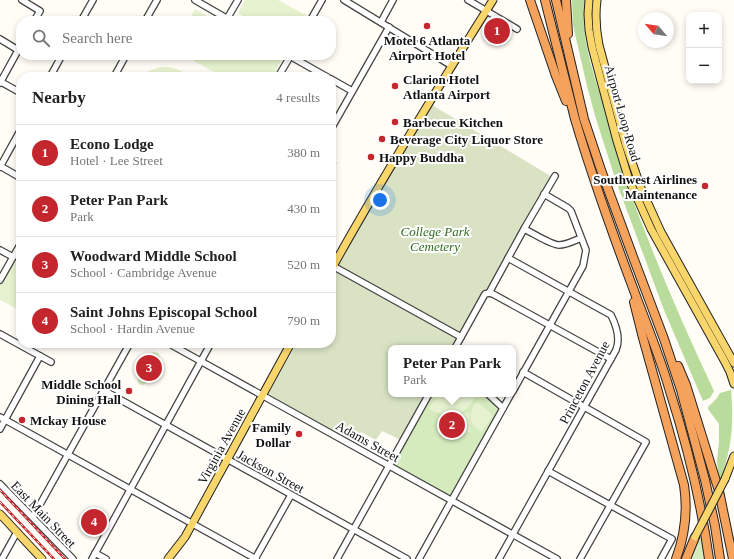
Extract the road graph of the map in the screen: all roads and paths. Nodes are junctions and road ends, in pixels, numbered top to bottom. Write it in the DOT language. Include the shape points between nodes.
graph roads {
  1 [pos="22,0"];
  2 [pos="93,0"];
  3 [pos="157,0"];
  4 [pos="195,0"];
  5 [pos="238,0"];
  6 [pos="322,0"];
  7 [pos="344,0"];
  8 [pos="393,0"];
  9 [pos="468,0"];
  10 [pos="493,0"];
  11 [pos="530,0"];
  12 [pos="546,0"];
  13 [pos="556,0"];
  14 [pos="566,0"];
  15 [pos="589,0"];
  16 [pos="597,0"];
  17 [pos="486,11"];
  18 [pos="37,16"];
  19 [pos="84,16"];
  20 [pos="148,16"];
  21 [pos="223,16"];
  22 [pos="229,16"];
  23 [pos="313,16"];
  24 [pos="380,22"];
  25 [pos="389,27"];
  26 [pos="517,29"];
  27 [pos="0,39"];
  28 [pos="16,45"];
  29 [pos="16,54"];
  30 [pos="59,60"];
  31 [pos="123,60"];
  32 [pos="288,60"];
  33 [pos="299,60"];
  34 [pos="452,66"];
  35 [pos="53,72"];
  36 [pos="117,72"];
  37 [pos="281,72"];
  38 [pos="319,72"];
  39 [pos="0,82"];
  40 [pos="336,82"];
  41 [pos="16,90"];
  42 [pos="352,91"];
  43 [pos="575,119"];
  44 [pos="584,119"];
  45 [pos="336,120"];
  46 [pos="16,138"];
  47 [pos="0,166"];
  48 [pos="16,175"];
  49 [pos="555,176"];
  50 [pos="544,194"];
  51 [pos="654,227"];
  52 [pos="524,229"];
  53 [pos="581,238"];
  54 [pos="0,250"];
  55 [pos="16,252"];
  56 [pos="13,257"];
  57 [pos="508,258"];
  58 [pos="336,260"];
  59 [pos="336,269"];
  60 [pos="0,280"];
  61 [pos="632,288"];
  62 [pos="569,291"];
  63 [pos="489,293"];
  64 [pos="550,325"];
  65 [pos="0,334"];
  66 [pos="461,337"];
  67 [pos="664,339"];
  68 [pos="16,343"];
  69 [pos="457,345"];
  70 [pos="25,348"];
  71 [pos="127,348"];
  72 [pos="177,348"];
  73 [pos="209,348"];
  74 [pos="288,348"];
  75 [pos="40,356"];
  76 [pos="611,359"];
  77 [pos="51,362"];
  78 [pos="201,362"];
  79 [pos="734,362"];
  80 [pos="523,372"];
  81 [pos="734,384"];
  82 [pos="516,385"];
  83 [pos="104,390"];
  84 [pos="262,396"];
  85 [pos="427,397"];
  86 [pos="491,397"];
  87 [pos="509,397"];
  88 [pos="584,407"];
  89 [pos="503,408"];
  90 [pos="3,419"];
  91 [pos="166,425"];
  92 [pos="0,429"];
  93 [pos="68,455"];
  94 [pos="734,456"];
  95 [pos="228,459"];
  96 [pos="389,465"];
  97 [pos="548,471"];
  98 [pos="0,484"];
  99 [pos="130,489"];
  100 [pos="291,494"];
  101 [pos="452,500"];
  102 [pos="610,505"];
  103 [pos="0,514"];
  104 [pos="33,517"];
  105 [pos="192,524"];
  106 [pos="353,529"];
  107 [pos="17,532"];
  108 [pos="513,534"];
  109 [pos="695,537"];
  110 [pos="95,553"];
  111 [pos="2,559"];
  112 [pos="42,559"];
  113 [pos="73,559"];
  114 [pos="92,559"];
  115 [pos="106,559"];
  116 [pos="168,559"];
  117 [pos="256,559"];
  118 [pos="337,559"];
  119 [pos="407,559"];
  120 [pos="419,559"];
  121 [pos="499,559"];
  122 [pos="557,559"];
  123 [pos="580,559"];
  124 [pos="661,559"];
  125 [pos="676,559"];
  126 [pos="683,559"];
  127 [pos="686,559"];
  128 [pos="709,559"];
  129 [pos="720,559"];
  130 [pos="733,559"];
  1 -- 18 [label="street" via="40,11"];
  2 -- 19 [label="street"];
  3 -- 20 [label="street"];
  4 -- 21 [label="street"];
  5 -- 22 [label="street"];
  6 -- 23 [label="street"];
  7 -- 24 [label="street"];
  8 -- 24 [label="street"];
  9 -- 17 [label="street"];
  10 -- 17 [label="main road"];
  11 -- 43 [label="highway" via="560,86"];
  12 -- 43 [label="highway"];
  13 -- 44 [label="highway"];
  14 -- 44 [label="highway" via="572,57 585,106"];
  15 -- 51 [label="main road, Airport Loop Road" via="592,47 617,141 629,180"];
  16 -- 51 [label="main road, Airport Loop Road" via="596,29 604,66 635,174"];
  17 -- 26 [label="street"];
  17 -- 34 [label="main road"];
  24 -- 25 [label="street"];
  25 -- 34 [label="street"];
  25 -- 42 [label="street"];
  27 -- 28 [label="street"];
  29 -- 39 [label="street"];
  30 -- 35 [label="street"];
  31 -- 36 [label="street"];
  32 -- 37 [label="street"];
  33 -- 38 [label="street"];
  34 -- 58 [label="main road"];
  39 -- 41 [label="street"];
  40 -- 42 [label="street"];
  42 -- 45 [label="street"];
  43 -- 61 [label="highway"];
  44 -- 67 [label="highway"];
  46 -- 47 [label="street"];
  47 -- 48 [label="street"];
  49 -- 50 [label="street"];
  50 -- 52 [label="street"];
  50 -- 53 [label="street" via="571,211"];
  51 -- 79 [label="main road"];
  51 -- 81 [label="main road"];
  52 -- 53 [label="street" via="558,245"];
  52 -- 57 [label="street"];
  53 -- 62 [label="street" via="586,250 585,259"];
  54 -- 56 [label="street"];
  55 -- 56 [label="street"];
  56 -- 60 [label="street"];
  57 -- 62 [label="street, Princeton Avenue"];
  57 -- 63 [label="street"];
  59 -- 66 [label="street"];
  61 -- 125 [label="highway" via="684,485 685,523"];
  61 -- 128 [label="highway" via="681,427 692,468"];
  62 -- 64 [label="street"];
  62 -- 76 [label="street, Princeton Avenue" via="611,315 618,334 616,350"];
  63 -- 64 [label="street"];
  63 -- 66 [label="street" via="485,294"];
  64 -- 76 [label="street"];
  64 -- 80 [label="street"];
  65 -- 68 [label="street"];
  66 -- 69 [label="street"];
  67 -- 129 [label="highway" via="698,450 710,499"];
  67 -- 130 [label="highway" via="686,385 719,491"];
  70 -- 75 [label="street"];
  71 -- 83 [label="street"];
  72 -- 78 [label="street, Adams Street"];
  73 -- 78 [label="street"];
  74 -- 84 [label="main road, Virginia Avenue"];
  75 -- 77 [label="street"];
  75 -- 90 [label="street"];
  76 -- 88 [label="street, Princeton Avenue"];
  78 -- 84 [label="street, Adams Street"];
  78 -- 91 [label="street"];
  80 -- 82 [label="street"];
  80 -- 88 [label="street"];
  83 -- 91 [label="street, Jackson Street"];
  83 -- 93 [label="street"];
  84 -- 95 [label="main road, Virginia Avenue"];
  84 -- 96 [label="street, Adams Street"];
  85 -- 96 [label="street"];
  86 -- 89 [label="street"];
  87 -- 89 [label="street"];
  88 -- 97 [label="street, Princeton Avenue"];
  88 -- 102 [label="street" via="646,442"];
  89 -- 101 [label="street"];
  90 -- 92 [label="street"];
  90 -- 93 [label="street"];
  91 -- 95 [label="street, Jackson Street"];
  91 -- 99 [label="street"];
  93 -- 99 [label="street"];
  93 -- 104 [label="street"];
  94 -- 109 [label="main road, bridge"];
  95 -- 100 [label="street, Jackson Street"];
  95 -- 105 [label="main road, Virginia Avenue"];
  96 -- 101 [label="street, Adams Street"];
  96 -- 106 [label="street"];
  97 -- 102 [label="street"];
  97 -- 108 [label="street, Princeton Avenue"];
  98 -- 104 [label="street, East Main Street"];
  99 -- 105 [label="street"];
  99 -- 110 [label="street"];
  100 -- 106 [label="street, Jackson Street"];
  100 -- 117 [label="street"];
  101 -- 108 [label="street, Adams Street"];
  101 -- 120 [label="street"];
  102 -- 123 [label="street"];
  102 -- 124 [label="street" via="672,540"];
  103 -- 107 [label="main road"];
  104 -- 113 [label="street, East Main Street"];
  105 -- 116 [label="main road, Virginia Avenue"];
  105 -- 117 [label="street"];
  106 -- 118 [label="street"];
  106 -- 119 [label="street, Jackson Street"];
  107 -- 111 [label="street"];
  107 -- 112 [label="main road"];
  108 -- 121 [label="street, Princeton Avenue"];
  108 -- 122 [label="street, Adams Street"];
  109 -- 126 [label="main road"];
  109 -- 127 [label="highway"];
  110 -- 114 [label="street"];
  110 -- 115 [label="street"];
}
